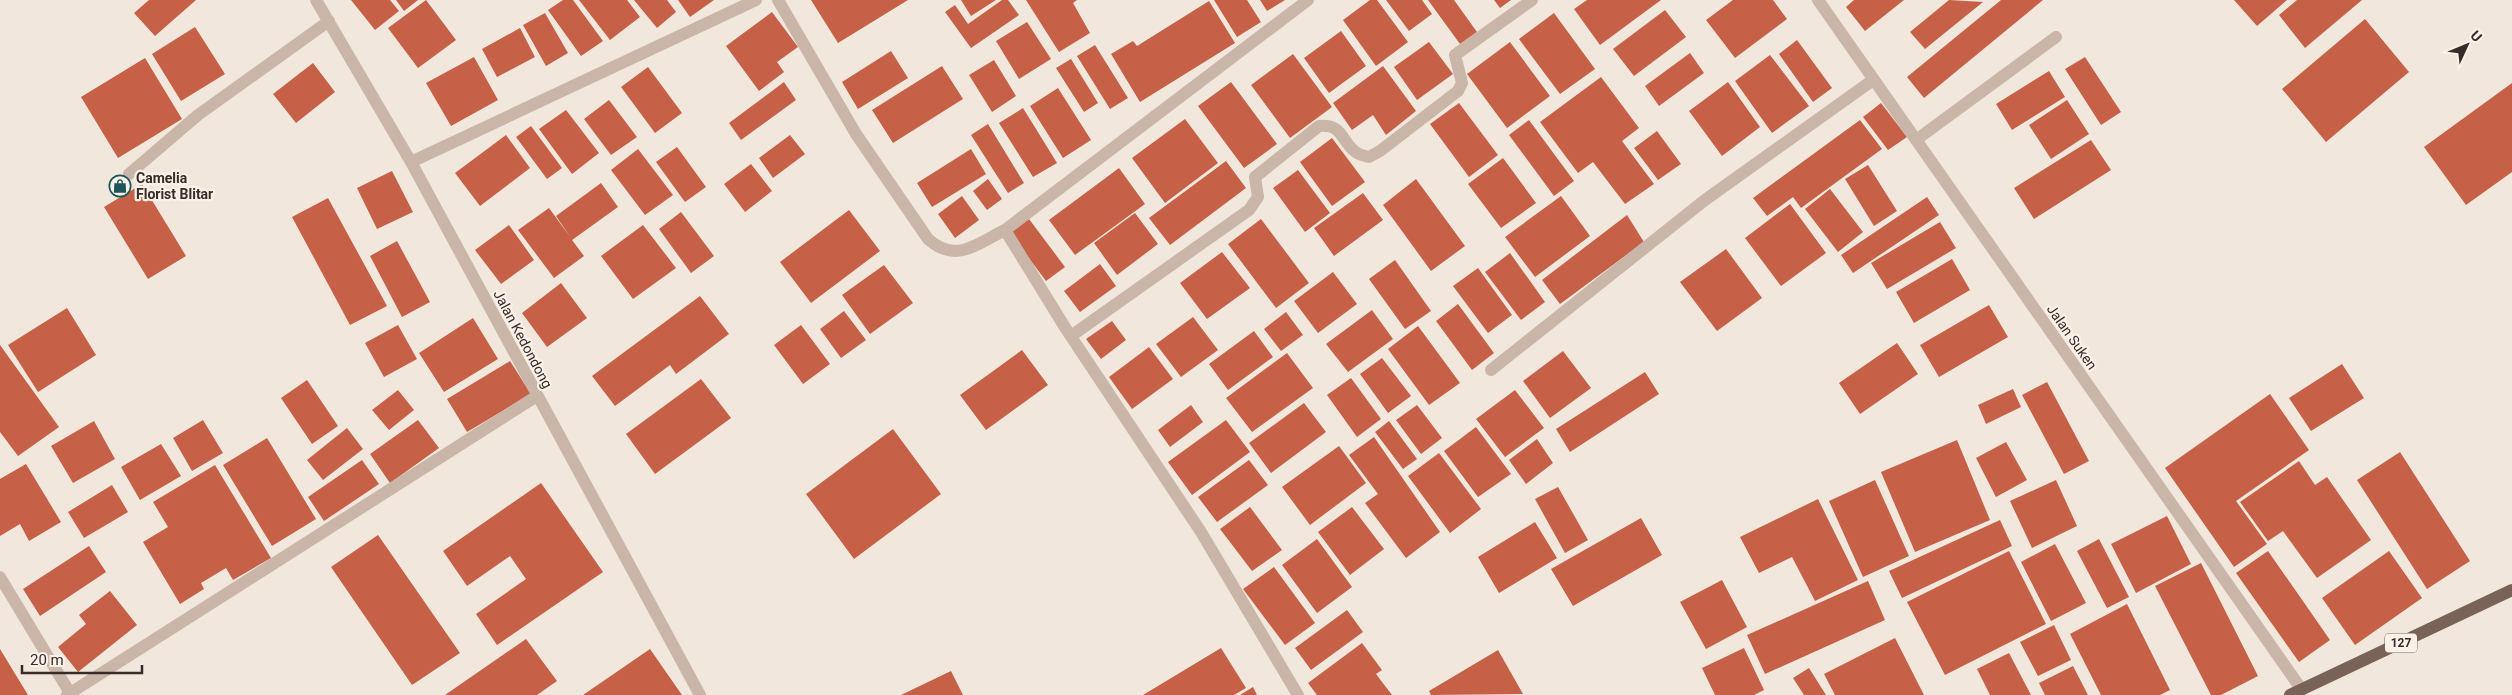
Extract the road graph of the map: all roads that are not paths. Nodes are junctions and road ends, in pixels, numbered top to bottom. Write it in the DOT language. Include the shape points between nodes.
graph roads {
  1 [pos="316,0"];
  2 [pos="756,0"];
  3 [pos="778,0"];
  4 [pos="1308,0"];
  5 [pos="1532,0"];
  6 [pos="1818,0"];
  7 [pos="329,21"];
  8 [pos="2056,37"];
  9 [pos="1873,80"];
  10 [pos="1916,140"];
  11 [pos="411,162"];
  12 [pos="129,174"];
  13 [pos="1005,230"];
  14 [pos="1071,336"];
  15 [pos="1491,370"];
  16 [pos="537,396"];
  17 [pos="0,577"];
  18 [pos="2512,590"];
  19 [pos="2296,692"];
  20 [pos="69,694"];
  21 [pos="700,695"];
  22 [pos="1298,695"];
  1 -- 7 [label="street, Jalan Kedondong"];
  2 -- 11 [label="street"];
  3 -- 13 [label="street" via="856,134 928,239 949,252 959,252"];
  4 -- 13 [label="street"];
  5 -- 14 [label="street" via="1455,55 1462,83 1458,91 1380,151 1369,157 1356,153 1338,130 1331,125 1319,126 1255,177 1258,197 1249,210"];
  6 -- 9 [label="street, Jalan Suken"];
  7 -- 11 [label="street, Jalan Kedondong"];
  7 -- 12 [label="street" via="198,115"];
  8 -- 10 [label="street"];
  9 -- 10 [label="street, Jalan Suken"];
  9 -- 15 [label="street" via="1705,200"];
  10 -- 19 [label="street, Jalan Suken"];
  11 -- 16 [label="street, Jalan Kedondong"];
  13 -- 14 [label="street"];
  14 -- 22 [label="street" via="1201,532"];
  16 -- 20 [label="street"];
  16 -- 21 [label="street, Jalan Kedondong"];
  17 -- 20 [label="street"];
  18 -- 19 [label="main road, 127"];
}
